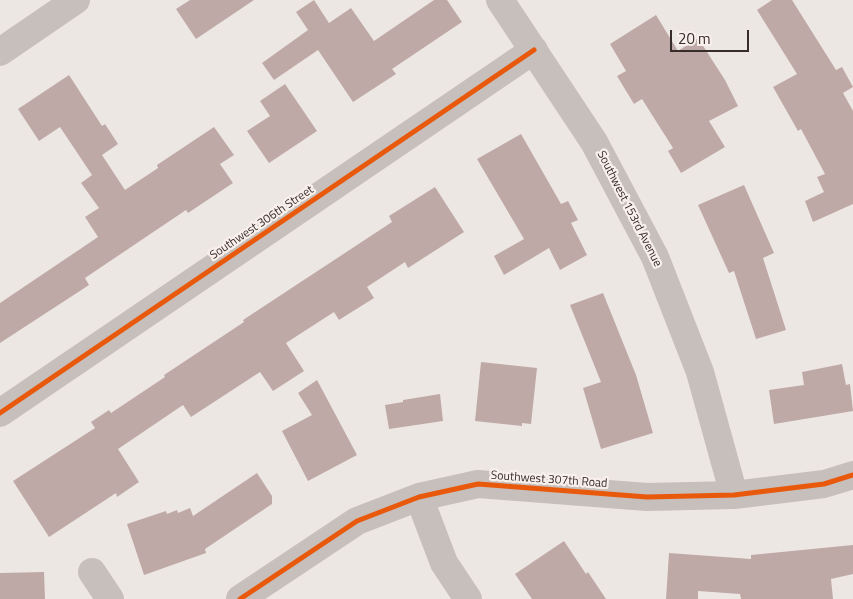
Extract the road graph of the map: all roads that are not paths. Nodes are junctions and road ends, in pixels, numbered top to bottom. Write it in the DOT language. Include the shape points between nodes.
graph roads {
  1 [pos="76,0"];
  2 [pos="500,0"];
  3 [pos="534,50"];
  4 [pos="0,52"];
  5 [pos="0,413"];
  6 [pos="853,475"];
  7 [pos="734,496"];
  8 [pos="419,497"];
  9 [pos="92,572"];
  10 [pos="110,599"];
  11 [pos="240,599"];
  12 [pos="468,599"];
  1 -- 4 [label="street"];
  2 -- 3 [label="street, Southwest 153rd Avenue"];
  3 -- 5 [label="street, Southwest 306th Street"];
  3 -- 7 [label="street, Southwest 153rd Avenue" via="594,142 655,257 700,372"];
  6 -- 7 [label="street, Southwest 307th Road" via="824,484"];
  7 -- 8 [label="street, Southwest 307th Road" via="647,497 478,484"];
  8 -- 11 [label="street, Southwest 307th Road" via="357,521"];
  8 -- 12 [label="street" via="444,564"];
  9 -- 10 [label="street"];
}
